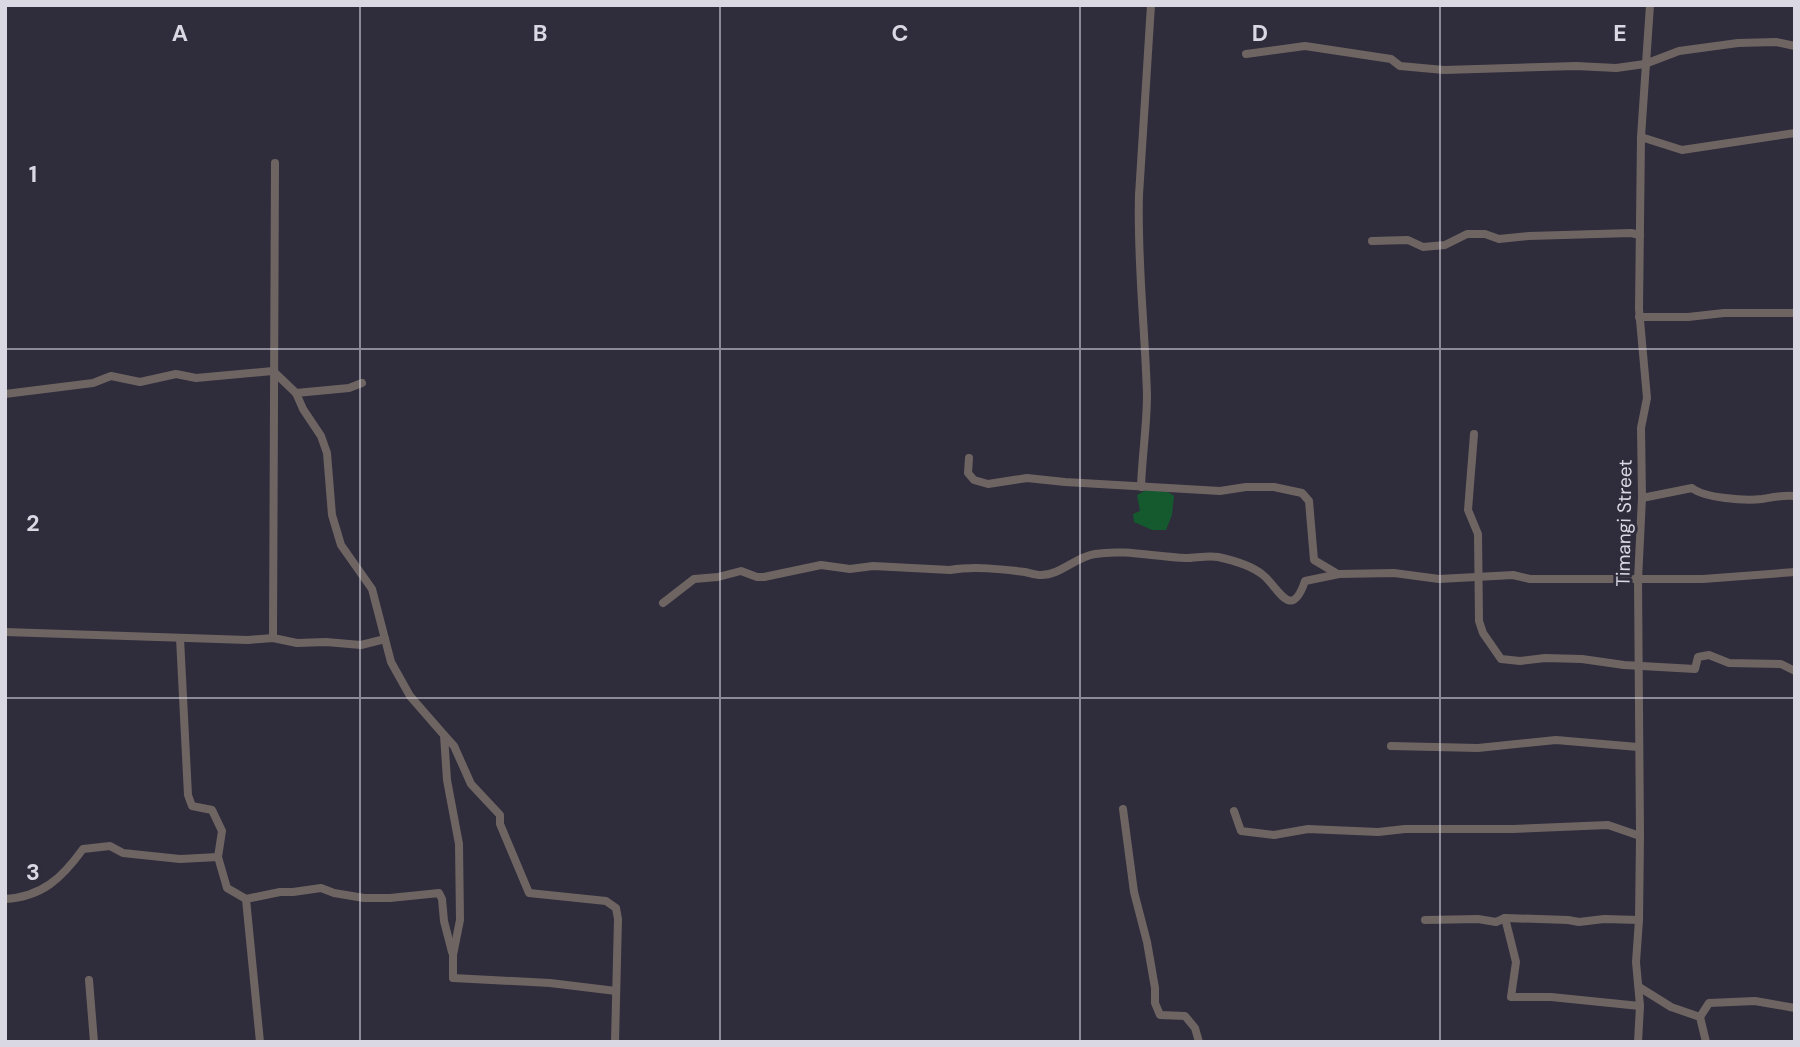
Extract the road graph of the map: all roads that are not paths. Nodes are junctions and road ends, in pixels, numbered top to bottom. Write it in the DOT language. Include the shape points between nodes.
graph roads {
  1 [pos="1151,5"];
  2 [pos="1650,5"];
  3 [pos="1795,46"];
  4 [pos="1246,54"];
  5 [pos="1645,64"];
  6 [pos="1795,133"];
  7 [pos="1641,137"];
  8 [pos="275,163"];
  9 [pos="1640,234"];
  10 [pos="1372,241"];
  11 [pos="1795,313"];
  12 [pos="1639,317"];
  13 [pos="273,371"];
  14 [pos="362,383"];
  15 [pos="296,393"];
  16 [pos="5,394"];
  17 [pos="1474,434"];
  18 [pos="969,458"];
  19 [pos="1141,487"];
  20 [pos="1795,496"];
  21 [pos="1642,498"];
  22 [pos="1795,572"];
  23 [pos="1339,574"];
  24 [pos="1480,575"];
  25 [pos="1638,580"];
  26 [pos="663,603"];
  27 [pos="5,632"];
  28 [pos="180,638"];
  29 [pos="273,638"];
  30 [pos="385,639"];
  31 [pos="1639,665"];
  32 [pos="1795,671"];
  33 [pos="444,735"];
  34 [pos="1391,746"];
  35 [pos="1638,747"];
  36 [pos="1123,808"];
  37 [pos="1234,811"];
  38 [pos="1640,836"];
  39 [pos="218,857"];
  40 [pos="246,898"];
  41 [pos="5,899"];
  42 [pos="1505,918"];
  43 [pos="1425,920"];
  44 [pos="1639,920"];
  45 [pos="453,955"];
  46 [pos="89,981"];
  47 [pos="1639,987"];
  48 [pos="616,991"];
  49 [pos="1640,1006"];
  50 [pos="1795,1008"];
  51 [pos="1700,1017"];
  52 [pos="94,1042"];
  53 [pos="260,1042"];
  54 [pos="615,1042"];
  55 [pos="1199,1042"];
  56 [pos="1638,1042"];
  57 [pos="1706,1042"];
  1 -- 19 [label="street" via="1138,242 1147,399"];
  2 -- 5 [label="street, Timangi Street"];
  3 -- 5 [label="street" via="1738,43 1679,51"];
  4 -- 5 [label="street" via="1305,46 1444,70"];
  5 -- 7 [label="street, Timangi Street"];
  6 -- 7 [label="street" via="1682,150"];
  7 -- 9 [label="street, Timangi Street"];
  8 -- 13 [label="street"];
  9 -- 10 [label="street" via="1499,239 1467,234 1445,245 1423,247 1408,240"];
  9 -- 12 [label="street, Timangi Street"];
  11 -- 12 [label="street"];
  12 -- 21 [label="street, Timangi Street" via="1647,398 1641,428"];
  13 -- 15 [label="street"];
  13 -- 16 [label="street" via="196,378 176,374 141,382 111,376 93,383"];
  13 -- 29 [label="street"];
  14 -- 15 [label="street"];
  15 -- 30 [label="street" via="327,453 332,515 341,545 372,589"];
  17 -- 24 [label="street" via="1468,510 1478,534"];
  18 -- 19 [label="street" via="968,473 988,484 1027,478"];
  19 -- 23 [label="street" via="1220,491 1274,487 1302,493 1309,501 1314,560"];
  20 -- 21 [label="street" via="1743,499 1698,493 1692,488"];
  21 -- 25 [label="street, Timangi Street"];
  22 -- 25 [label="street"];
  23 -- 24 [label="street" via="1408,573 1439,579"];
  23 -- 26 [label="street" via="1305,581 1295,600 1279,595 1264,575 1216,556 1093,554 1055,574 1038,576 962,568 821,565 757,577 741,571 694,579"];
  24 -- 25 [label="street"];
  24 -- 31 [label="street" via="1479,621 1501,659 1582,659"];
  25 -- 31 [label="street, Timangi Street"];
  27 -- 28 [label="street"];
  28 -- 29 [label="street"];
  28 -- 39 [label="street" via="188,795 192,806 212,810 222,831"];
  29 -- 30 [label="street" via="361,645"];
  30 -- 33 [label="street" via="391,662 410,696"];
  31 -- 32 [label="street" via="1695,669 1698,657 1709,655 1729,663 1781,664"];
  31 -- 35 [label="street, Timangi Street"];
  33 -- 45 [label="street" via="459,844 460,920"];
  33 -- 48 [label="street" via="471,783 500,815 529,893 606,901 615,908"];
  34 -- 35 [label="street" via="1478,748 1556,740"];
  35 -- 38 [label="street, Timangi Street"];
  36 -- 55 [label="street" via="1155,1003 1160,1014 1185,1016"];
  37 -- 38 [label="street" via="1241,831 1274,835 1308,828 1378,832 1608,825"];
  38 -- 44 [label="street, Timangi Street"];
  39 -- 40 [label="street" via="227,888"];
  39 -- 41 [label="street" via="180,859 123,853 110,846 83,849 54,884"];
  40 -- 45 [label="street" via="321,888 364,898 439,893"];
  40 -- 53 [label="street"];
  42 -- 43 [label="street" via="1496,922"];
  42 -- 44 [label="street"];
  42 -- 49 [label="street" via="1516,962 1511,997"];
  44 -- 47 [label="street, Timangi Street"];
  45 -- 48 [label="street" via="453,978"];
  46 -- 52 [label="street"];
  47 -- 49 [label="street, Timangi Street"];
  47 -- 51 [label="street" via="1671,1007"];
  48 -- 54 [label="street"];
  49 -- 56 [label="street, Timangi Street"];
  50 -- 51 [label="street" via="1755,1001 1709,1003"];
  51 -- 57 [label="street"];
}
